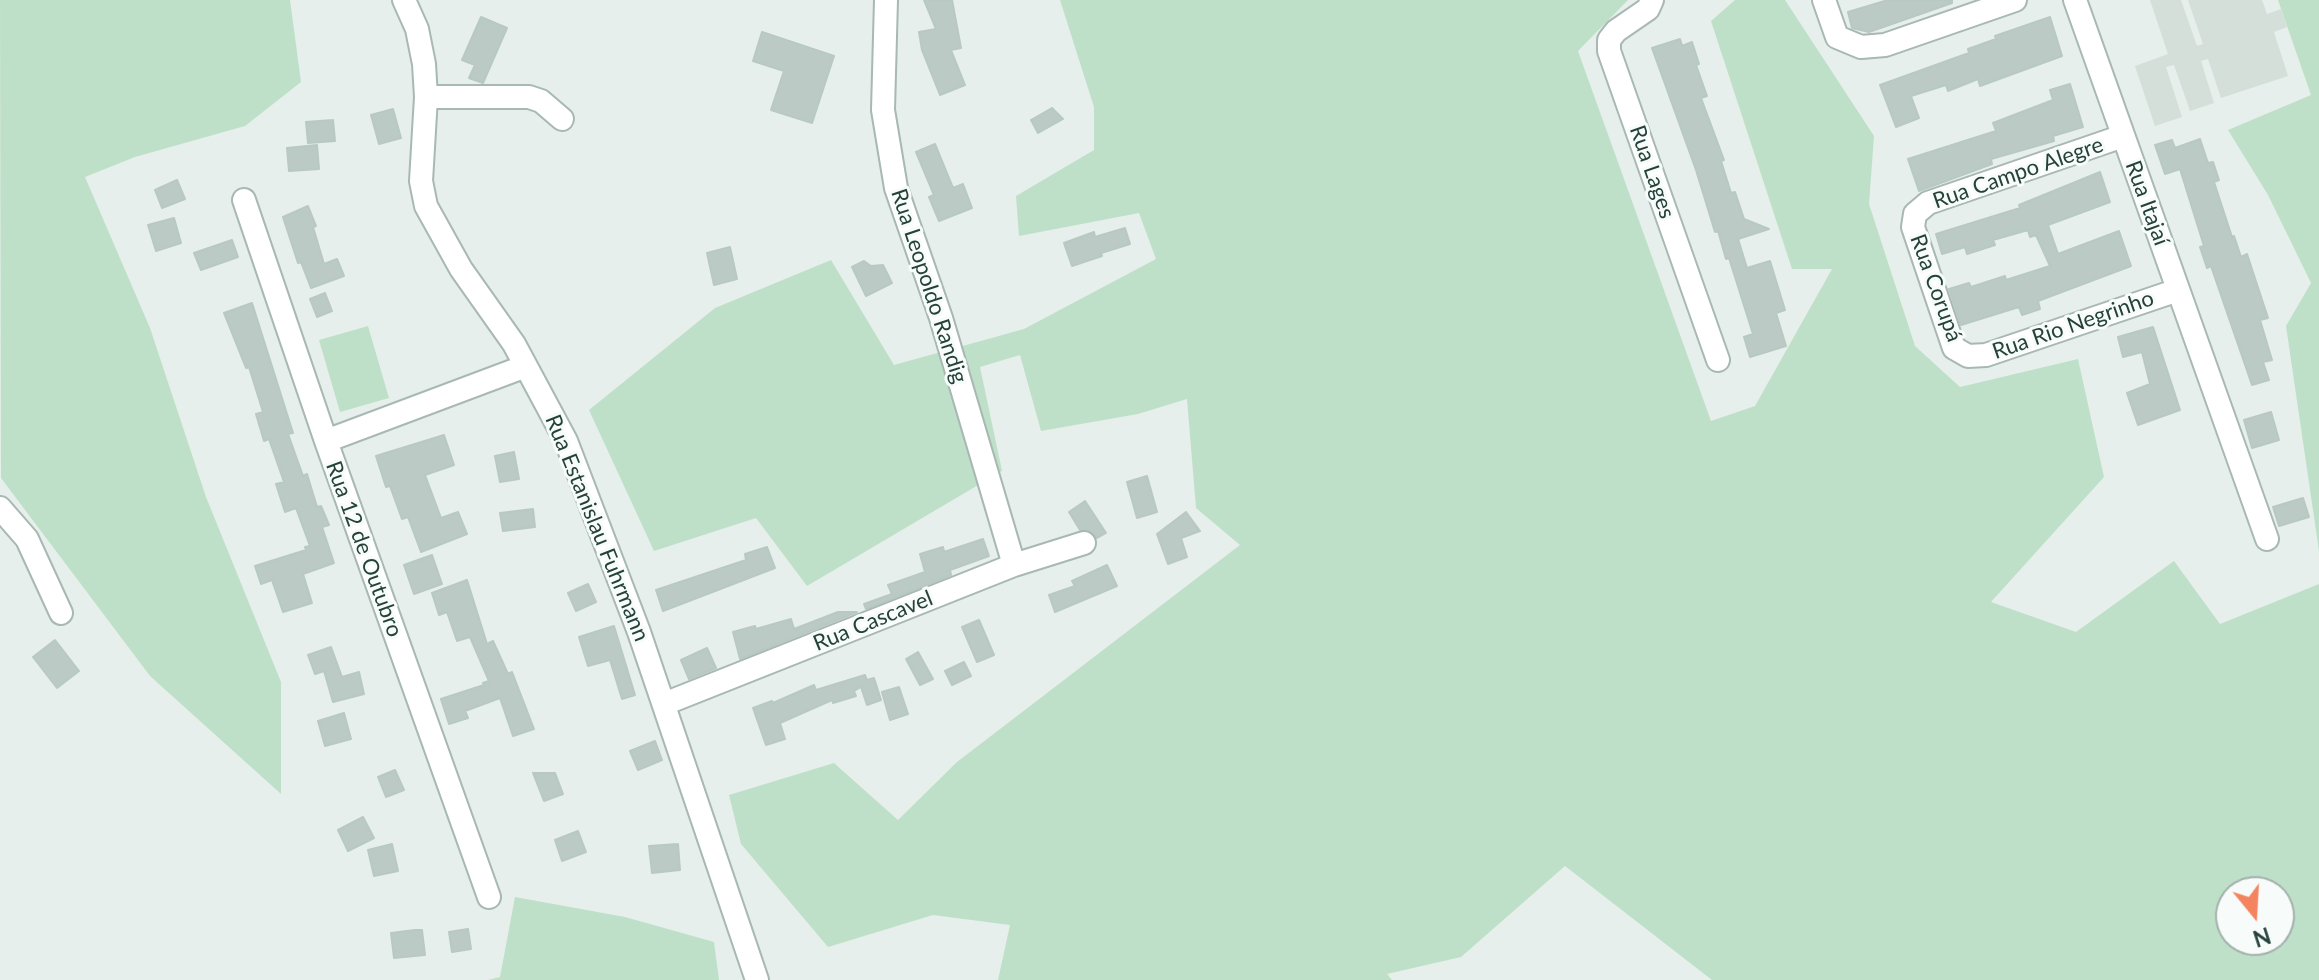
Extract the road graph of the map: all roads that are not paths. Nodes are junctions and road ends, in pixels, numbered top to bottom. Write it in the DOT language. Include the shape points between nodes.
graph roads {
  1 [pos="404,0"];
  2 [pos="886,0"];
  3 [pos="1652,0"];
  4 [pos="1824,0"];
  5 [pos="2015,0"];
  6 [pos="2075,0"];
  7 [pos="426,97"];
  8 [pos="562,119"];
  9 [pos="2123,136"];
  10 [pos="244,200"];
  11 [pos="1915,214"];
  12 [pos="2178,290"];
  13 [pos="1968,356"];
  14 [pos="1718,360"];
  15 [pos="526,366"];
  16 [pos="326,441"];
  17 [pos="0,508"];
  18 [pos="2267,539"];
  19 [pos="1084,543"];
  20 [pos="1014,565"];
  21 [pos="61,613"];
  22 [pos="664,704"];
  23 [pos="489,897"];
  24 [pos="757,980"];
  1 -- 7 [label="street, Rua Estanislau Fuhrmann" via="417,29"];
  2 -- 20 [label="street, Rua Leopoldo Randig" via="883,110 893,175"];
  3 -- 14 [label="street, Rua Lages" via="1648,9 1616,31 1609,51"];
  4 -- 5 [label="street" via="1837,37 1861,47 1885,45"];
  6 -- 9 [label="street, Rua Itajaí"];
  7 -- 8 [label="street" via="529,97"];
  7 -- 15 [label="street, Rua Estanislau Fuhrmann" via="421,181 426,206"];
  9 -- 11 [label="street, Rua Campo Alegre" via="1928,203"];
  9 -- 12 [label="street, Rua Itajaí"];
  10 -- 16 [label="street, Rua 12 de Outubro"];
  11 -- 13 [label="street, Rua Corupá" via="1913,227 1954,348"];
  12 -- 13 [label="street, Rua Rio Negrinho" via="1986,355"];
  12 -- 18 [label="street, Rua Itajaí"];
  15 -- 16 [label="street"];
  15 -- 22 [label="street, Rua Estanislau Fuhrmann" via="566,441"];
  16 -- 23 [label="street, Rua 12 de Outubro"];
  17 -- 21 [label="street" via="27,539"];
  19 -- 20 [label="street, Rua Cascavel"];
  20 -- 22 [label="street, Rua Cascavel"];
  22 -- 24 [label="street, Rua Estanislau Fuhrmann"];
}
